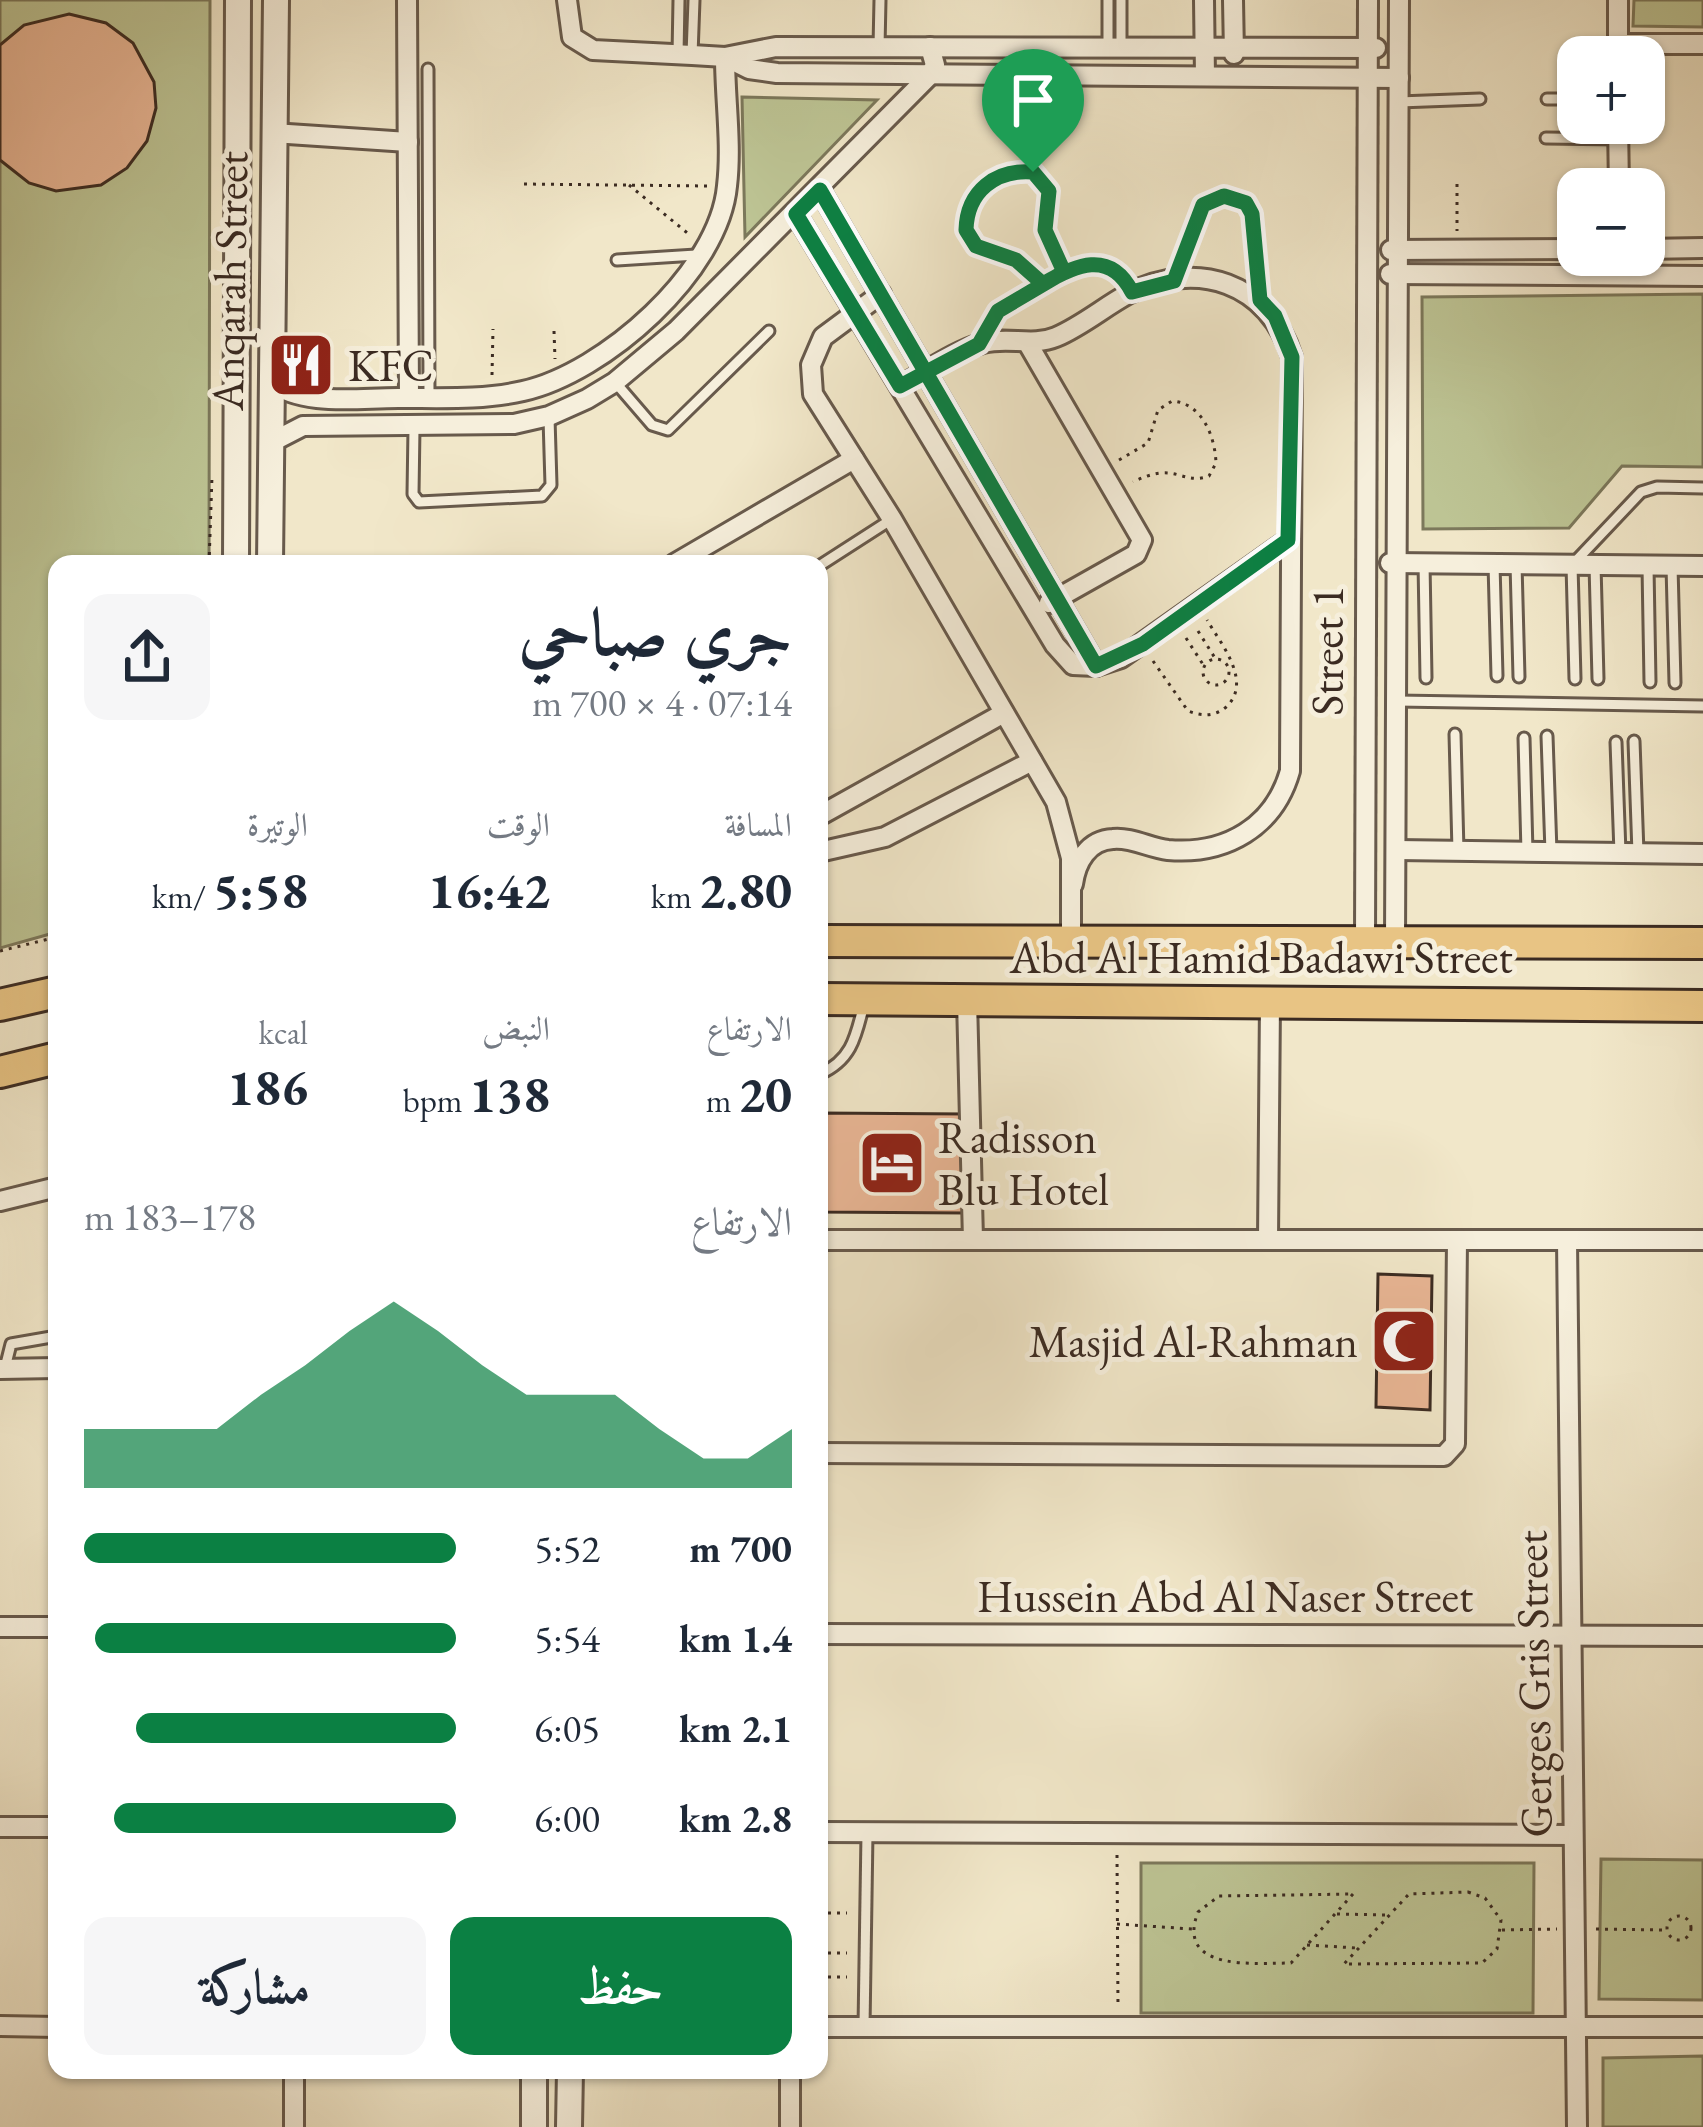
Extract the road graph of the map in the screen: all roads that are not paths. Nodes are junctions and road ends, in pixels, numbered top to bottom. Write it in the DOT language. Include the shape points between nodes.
graph roads {
  1 [pos="238,0"];
  2 [pos="276,0"];
  3 [pos="407,0"];
  4 [pos="567,0"];
  5 [pos="679,0"];
  6 [pos="694,0"];
  7 [pos="880,0"];
  8 [pos="1108,0"];
  9 [pos="1121,0"];
  10 [pos="1204,0"];
  11 [pos="1233,0"];
  12 [pos="1368,0"];
  13 [pos="1399,0"];
  14 [pos="1618,0"];
  15 [pos="1618,36"];
  16 [pos="1703,44"];
  17 [pos="879,46"];
  18 [pos="930,47"];
  19 [pos="1115,47"];
  20 [pos="1205,47"];
  21 [pos="1234,47"];
  22 [pos="1665,47"];
  23 [pos="1368,48"];
  24 [pos="1399,48"];
  25 [pos="685,55"];
  26 [pos="724,57"];
  27 [pos="428,70"];
  28 [pos="930,76"];
  29 [pos="1205,76"];
  30 [pos="1234,76"];
  31 [pos="1368,78"];
  32 [pos="1399,78"];
  33 [pos="1480,100"];
  34 [pos="1547,100"];
  35 [pos="1557,100"];
  36 [pos="1399,102"];
  37 [pos="273,133"];
  38 [pos="1557,137"];
  39 [pos="1546,138"];
  40 [pos="408,142"];
  41 [pos="820,190"];
  42 [pos="796,214"];
  43 [pos="1703,248"];
  44 [pos="1557,249"];
  45 [pos="1665,249"];
  46 [pos="1368,250"];
  47 [pos="1398,250"];
  48 [pos="704,252"];
  49 [pos="617,260"];
  50 [pos="1557,268"];
  51 [pos="1665,271"];
  52 [pos="1368,274"];
  53 [pos="1398,274"];
  54 [pos="1703,276"];
  55 [pos="1174,281"];
  56 [pos="1132,292"];
  57 [pos="880,294"];
  58 [pos="1260,300"];
  59 [pos="656,309"];
  60 [pos="856,311"];
  61 [pos="676,331"];
  62 [pos="769,332"];
  63 [pos="1028,343"];
  64 [pos="979,344"];
  65 [pos="926,372"];
  66 [pos="269,381"];
  67 [pos="615,382"];
  68 [pos="900,386"];
  69 [pos="419,398"];
  70 [pos="549,416"];
  71 [pos="414,428"];
  72 [pos="269,443"];
  73 [pos="854,459"];
  74 [pos="1703,488"];
  75 [pos="892,519"];
  76 [pos="1288,540"];
  77 [pos="236,555"];
  78 [pos="270,555"];
  79 [pos="689,555"];
  80 [pos="828,560"];
  81 [pos="1397,562"];
  82 [pos="1366,563"];
  83 [pos="1424,563"];
  84 [pos="1494,564"];
  85 [pos="1516,564"];
  86 [pos="1572,565"];
  87 [pos="1595,565"];
  88 [pos="1648,566"];
  89 [pos="1672,566"];
  90 [pos="1703,566"];
  91 [pos="1058,599"];
  92 [pos="1035,612"];
  93 [pos="1096,666"];
  94 [pos="1498,676"];
  95 [pos="1519,676"];
  96 [pos="1426,678"];
  97 [pos="1575,679"];
  98 [pos="1598,679"];
  99 [pos="1650,682"];
  100 [pos="1675,683"];
  101 [pos="1397,701"];
  102 [pos="1703,706"];
  103 [pos="1004,713"];
  104 [pos="1455,734"];
  105 [pos="1546,736"];
  106 [pos="1524,738"];
  107 [pos="1616,742"];
  108 [pos="1634,742"];
  109 [pos="1032,761"];
  110 [pos="828,811"];
  111 [pos="828,850"];
  112 [pos="1397,850"];
  113 [pos="1458,851"];
  114 [pos="1527,852"];
  115 [pos="1551,852"];
  116 [pos="1629,853"];
  117 [pos="1703,854"];
  118 [pos="1073,884"];
  119 [pos="828,940"];
  120 [pos="1071,941"];
  121 [pos="1380,942"];
  122 [pos="1703,943"];
  123 [pos="48,990"];
  124 [pos="828,999"];
  125 [pos="866,999"];
  126 [pos="968,1000"];
  127 [pos="1270,1001"];
  128 [pos="12,1002"];
  129 [pos="1703,1006"];
  130 [pos="48,1060"];
  131 [pos="828,1070"];
  132 [pos="0,1072"];
  133 [pos="48,1189"];
  134 [pos="0,1201"];
  135 [pos="828,1240"];
  136 [pos="973,1240"];
  137 [pos="1268,1240"];
  138 [pos="1457,1240"];
  139 [pos="1567,1240"];
  140 [pos="1703,1240"];
  141 [pos="48,1338"];
  142 [pos="48,1368"];
  143 [pos="3,1369"];
  144 [pos="828,1453"];
  145 [pos="0,1627"];
  146 [pos="48,1627"];
  147 [pos="828,1634"];
  148 [pos="1571,1636"];
  149 [pos="1703,1636"];
  150 [pos="0,1827"];
  151 [pos="48,1827"];
  152 [pos="828,1832"];
  153 [pos="867,1833"];
  154 [pos="1574,1835"];
  155 [pos="0,2026"];
  156 [pos="1576,2026"];
  157 [pos="1703,2026"];
  158 [pos="48,2027"];
  159 [pos="828,2027"];
  160 [pos="864,2027"];
  161 [pos="294,2079"];
  162 [pos="534,2079"];
  163 [pos="570,2079"];
  164 [pos="790,2079"];
  165 [pos="293,2127"];
  166 [pos="534,2127"];
  167 [pos="569,2127"];
  168 [pos="790,2127"];
  169 [pos="1577,2127"];
  1 -- 77 [label="street, Anqarah Street"];
  2 -- 37 [label="street, Anqarah Street"];
  3 -- 40 [label="street"];
  4 -- 25 [label="street" via="569,30 585,48"];
  5 -- 25 [label="lane"];
  6 -- 25 [label="lane"];
  7 -- 17 [label="lane"];
  8 -- 19 [label="lane"];
  9 -- 19 [label="lane"];
  10 -- 20 [label="street"];
  11 -- 21 [label="street"];
  12 -- 23 [label="street, Street 1"];
  13 -- 24 [label="street, Street 1"];
  14 -- 15 [label="street"];
  16 -- 22 [label="street"];
  17 -- 18 [label="street"];
  17 -- 26 [label="street" via="776,46"];
  18 -- 19 [label="street"];
  18 -- 28 [label="street"];
  19 -- 20 [label="street"];
  20 -- 21 [label="street"];
  20 -- 29 [label="street"];
  21 -- 23 [label="street"];
  21 -- 30 [label="street"];
  23 -- 24 [label="street"];
  23 -- 31 [label="street, Street 1"];
  24 -- 32 [label="street, Street 1"];
  25 -- 26 [label="street"];
  26 -- 28 [label="street" via="763,72"];
  26 -- 48 [label="street" via="728,186"];
  27 -- 69 [label="lane"];
  28 -- 29 [label="street"];
  28 -- 41 [label="street"];
  29 -- 30 [label="street"];
  30 -- 31 [label="street"];
  31 -- 32 [label="street"];
  31 -- 46 [label="street, Street 1"];
  32 -- 36 [label="street, Street 1"];
  33 -- 36 [label="lane"];
  34 -- 35 [label="lane"];
  36 -- 47 [label="street, Street 1"];
  37 -- 40 [label="street"];
  37 -- 66 [label="street, Anqarah Street"];
  38 -- 39 [label="lane"];
  40 -- 69 [label="street"];
  41 -- 42 [label="street"];
  41 -- 57 [label="street"];
  42 -- 60 [label="street"];
  42 -- 61 [label="street"];
  43 -- 45 [label="street"];
  44 -- 47 [label="street"];
  46 -- 47 [label="street"];
  46 -- 52 [label="street, Street 1"];
  47 -- 53 [label="street, Street 1"];
  48 -- 49 [label="lane"];
  48 -- 59 [label="street"];
  50 -- 53 [label="street"];
  51 -- 54 [label="street"];
  52 -- 53 [label="street"];
  52 -- 82 [label="street, Street 1"];
  53 -- 81 [label="street, Street 1"];
  55 -- 56 [label="street"];
  55 -- 58 [label="street" via="1219,281"];
  55 -- 58 [label="lane" via="1203,205 1236,197 1252,214"];
  56 -- 63 [label="street" via="1055,338"];
  56 -- 64 [label="lane" via="1100,264 1078,264 998,311"];
  57 -- 60 [label="street"];
  57 -- 65 [label="street"];
  58 -- 76 [label="street" via="1292,357"];
  59 -- 61 [label="street"];
  59 -- 69 [label="street" via="556,380 492,395"];
  60 -- 68 [label="street"];
  60 -- 73 [label="street" via="823,337 810,380"];
  61 -- 67 [label="street"];
  62 -- 67 [label="lane" via="668,430 652,425"];
  63 -- 64 [label="street"];
  63 -- 91 [label="street" via="1141,535 1139,550"];
  64 -- 65 [label="street"];
  65 -- 68 [label="street"];
  65 -- 91 [label="street"];
  66 -- 69 [label="street" via="304,397"];
  66 -- 72 [label="street, Anqarah Street"];
  67 -- 70 [label="street"];
  68 -- 92 [label="street"];
  70 -- 71 [label="street"];
  70 -- 71 [label="lane" via="550,485 542,496 419,502"];
  71 -- 72 [label="street" via="303,426"];
  72 -- 78 [label="street, Anqarah Street"];
  73 -- 75 [label="street"];
  73 -- 79 [label="street"];
  74 -- 86 [label="lane" via="1641,493"];
  75 -- 80 [label="lane"];
  75 -- 103 [label="street"];
  76 -- 93 [label="street" via="1143,644"];
  76 -- 118 [label="street" via="1290,771 1276,807 1247,834 1210,847 1168,850 1111,838 1075,868"];
  81 -- 82 [label="street"];
  81 -- 83 [label="street"];
  81 -- 101 [label="street, Street 1"];
  82 -- 121 [label="street, Street 1"];
  83 -- 84 [label="street"];
  83 -- 96 [label="lane"];
  84 -- 85 [label="street"];
  84 -- 94 [label="lane"];
  85 -- 86 [label="street"];
  85 -- 95 [label="lane"];
  86 -- 87 [label="street"];
  86 -- 97 [label="lane"];
  87 -- 88 [label="street"];
  87 -- 98 [label="lane"];
  88 -- 89 [label="street"];
  88 -- 99 [label="lane"];
  89 -- 90 [label="street"];
  89 -- 100 [label="lane"];
  91 -- 92 [label="street"];
  91 -- 93 [label="street"];
  92 -- 93 [label="street" via="1072,665"];
  101 -- 102 [label="lane"];
  101 -- 112 [label="street, Street 1"];
  103 -- 109 [label="street"];
  103 -- 110 [label="street"];
  104 -- 113 [label="lane"];
  105 -- 115 [label="lane"];
  106 -- 114 [label="lane"];
  107 -- 116 [label="lane"];
  108 -- 116 [label="lane"];
  109 -- 111 [label="street" via="885,837"];
  109 -- 118 [label="street" via="1063,821"];
  112 -- 113 [label="street"];
  112 -- 121 [label="street, Street 1"];
  113 -- 114 [label="street"];
  114 -- 115 [label="street"];
  115 -- 116 [label="street"];
  116 -- 117 [label="street"];
  118 -- 120 [label="street"];
  119 -- 120 [label="main road, Abd Al Hamid Badawi Street"];
  120 -- 121 [label="main road, Abd Al Hamid Badawi Street"];
  121 -- 122 [label="main road, Abd Al Hamid Badawi Street"];
  123 -- 128 [label="main road"];
  124 -- 125 [label="main road, Abd Al Hamid Badawi Street"];
  125 -- 126 [label="main road, Abd Al Hamid Badawi Street"];
  125 -- 131 [label="lane" via="853,1046"];
  126 -- 127 [label="main road, Abd Al Hamid Badawi Street"];
  126 -- 136 [label="street"];
  127 -- 129 [label="main road, Abd Al Hamid Badawi Street"];
  127 -- 137 [label="street"];
  130 -- 132 [label="main road"];
  133 -- 134 [label="street"];
  135 -- 136 [label="street"];
  136 -- 137 [label="street"];
  137 -- 138 [label="street"];
  138 -- 139 [label="street"];
  138 -- 144 [label="street" via="1455,1444 1444,1456"];
  139 -- 140 [label="street"];
  139 -- 148 [label="street, Gerges Gris Street"];
  141 -- 143 [label="lane" via="11,1344"];
  142 -- 143 [label="street"];
  145 -- 146 [label="street"];
  147 -- 148 [label="street, Hussein Abd Al Naser Street"];
  148 -- 149 [label="street, Hussein Abd Al Naser Street"];
  148 -- 154 [label="street, Gerges Gris Street"];
  150 -- 151 [label="street"];
  152 -- 153 [label="street"];
  153 -- 154 [label="street"];
  153 -- 160 [label="lane"];
  154 -- 156 [label="street, Gerges Gris Street"];
  155 -- 158 [label="street"];
  156 -- 157 [label="street"];
  156 -- 160 [label="street"];
  156 -- 169 [label="street, Gerges Gris Street"];
  159 -- 160 [label="street"];
  161 -- 165 [label="street"];
  162 -- 166 [label="street"];
  163 -- 167 [label="street"];
  164 -- 168 [label="street"];
}
